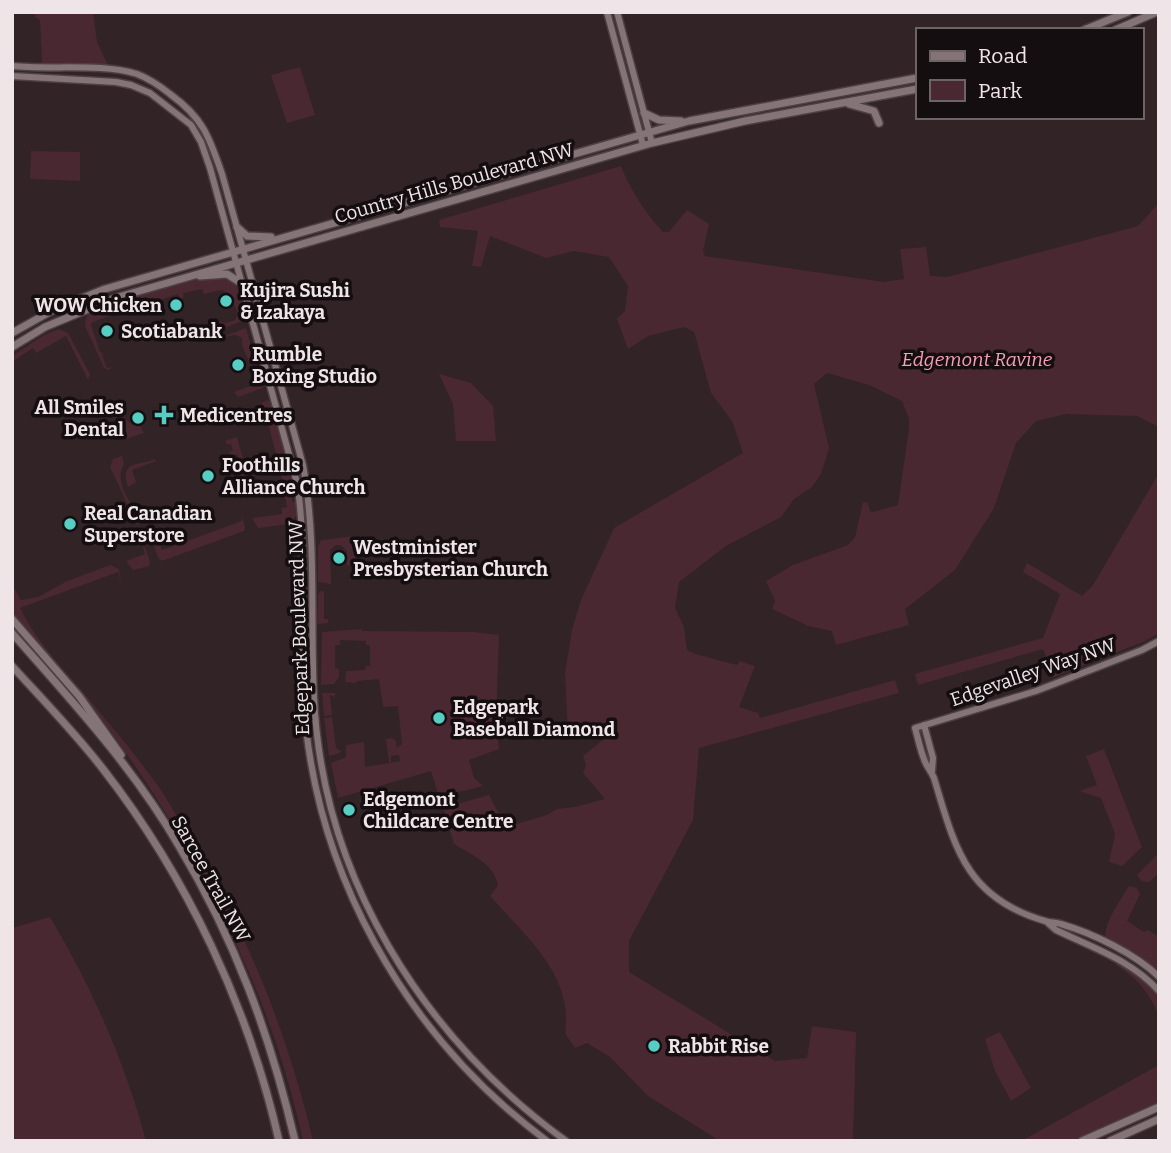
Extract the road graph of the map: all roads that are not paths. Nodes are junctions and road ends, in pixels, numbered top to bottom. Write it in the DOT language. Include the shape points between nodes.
graph roads {
  1 [pos="607,12"];
  2 [pos="617,12"];
  3 [pos="1128,12"];
  4 [pos="1157,12"];
  5 [pos="1089,28"];
  6 [pos="1120,28"];
  7 [pos="12,66"];
  8 [pos="12,76"];
  9 [pos="916,78"];
  10 [pos="916,89"];
  11 [pos="841,103"];
  12 [pos="644,113"];
  13 [pos="689,121"];
  14 [pos="879,123"];
  15 [pos="649,133"];
  16 [pos="640,135"];
  17 [pos="647,144"];
  18 [pos="237,227"];
  19 [pos="282,237"];
  20 [pos="243,249"];
  21 [pos="232,252"];
  22 [pos="246,259"];
  23 [pos="235,262"];
  24 [pos="178,279"];
  25 [pos="241,283"];
  26 [pos="12,333"];
  27 [pos="12,347"];
  28 [pos="302,588"];
  29 [pos="313,588"];
  30 [pos="12,619"];
  31 [pos="12,633"];
  32 [pos="1159,641"];
  33 [pos="12,666"];
  34 [pos="924,725"];
  35 [pos="932,773"];
  36 [pos="137,783"];
  37 [pos="1046,922"];
  38 [pos="1159,977"];
  39 [pos="1159,991"];
  40 [pos="1159,1107"];
  41 [pos="1159,1119"];
  42 [pos="279,1141"];
  43 [pos="295,1141"];
  44 [pos="547,1141"];
  45 [pos="566,1141"];
  46 [pos="1082,1141"];
  47 [pos="1110,1141"];
  1 -- 16 [label="street"];
  2 -- 12 [label="street"];
  3 -- 5 [label="main road"];
  4 -- 6 [label="main road"];
  7 -- 18 [label="street, Edgepark Boulevard NW" via="129,72 156,83 196,115 205,129"];
  8 -- 21 [label="street, Edgepark Boulevard NW" via="131,85 180,115 201,142"];
  9 -- 13 [label="main road, Country Hills Boulevard NW"];
  10 -- 11 [label="main road, Country Hills Boulevard NW"];
  11 -- 14 [label="main road" via="874,111"];
  11 -- 17 [label="main road, Country Hills Boulevard NW"];
  12 -- 13 [label="main road" via="659,120"];
  12 -- 15 [label="street"];
  13 -- 15 [label="main road, Country Hills Boulevard NW"];
  15 -- 16 [label="main road, Country Hills Boulevard NW"];
  15 -- 17 [label="street"];
  16 -- 17 [label="street"];
  16 -- 19 [label="main road, Country Hills Boulevard NW"];
  17 -- 22 [label="main road, Country Hills Boulevard NW"];
  18 -- 19 [label="main road" via="247,236"];
  18 -- 20 [label="street, Edgepark Boulevard NW"];
  19 -- 20 [label="main road, Country Hills Boulevard NW"];
  20 -- 21 [label="main road, Country Hills Boulevard NW"];
  20 -- 22 [label="street, Edgepark Boulevard NW"];
  21 -- 23 [label="street, Edgepark Boulevard NW"];
  21 -- 26 [label="main road, Country Hills Boulevard NW" via="81,298"];
  22 -- 23 [label="main road, Country Hills Boulevard NW"];
  22 -- 29 [label="street, Edgepark Boulevard NW" via="303,465 313,535"];
  23 -- 24 [label="main road, Country Hills Boulevard NW"];
  23 -- 25 [label="street, Edgepark Boulevard NW"];
  24 -- 25 [label="main road" via="227,274"];
  24 -- 27 [label="main road, Country Hills Boulevard NW" via="89,307"];
  25 -- 28 [label="street, Edgepark Boulevard NW" via="297,483"];
  28 -- 29 [label="street"];
  28 -- 44 [label="street, Edgepark Boulevard NW" via="303,690 310,758 329,836 355,905 392,974 432,1031 488,1091"];
  29 -- 45 [label="street, Edgepark Boulevard NW" via="314,697 321,759 339,833 366,902 400,966 447,1032 514,1101"];
  30 -- 36 [label="main road" via="79,696"];
  31 -- 36 [label="main road, Sarcee Trail NW"];
  32 -- 34 [label="street, Edgevalley Way NW" via="1036,691"];
  33 -- 42 [label="main road, Sarcee Trail NW" via="111,779 186,896 244,1025"];
  34 -- 35 [label="street"];
  34 -- 35 [label="street, Edgevalley Way NW" via="915,728"];
  35 -- 37 [label="street" via="953,842 968,870 1004,903"];
  36 -- 43 [label="main road, Sarcee Trail NW" via="178,844 240,965 274,1057"];
  37 -- 38 [label="street" via="1124,951"];
  37 -- 39 [label="street" via="1122,960"];
  40 -- 46 [label="main road"];
  41 -- 47 [label="main road"];
}
